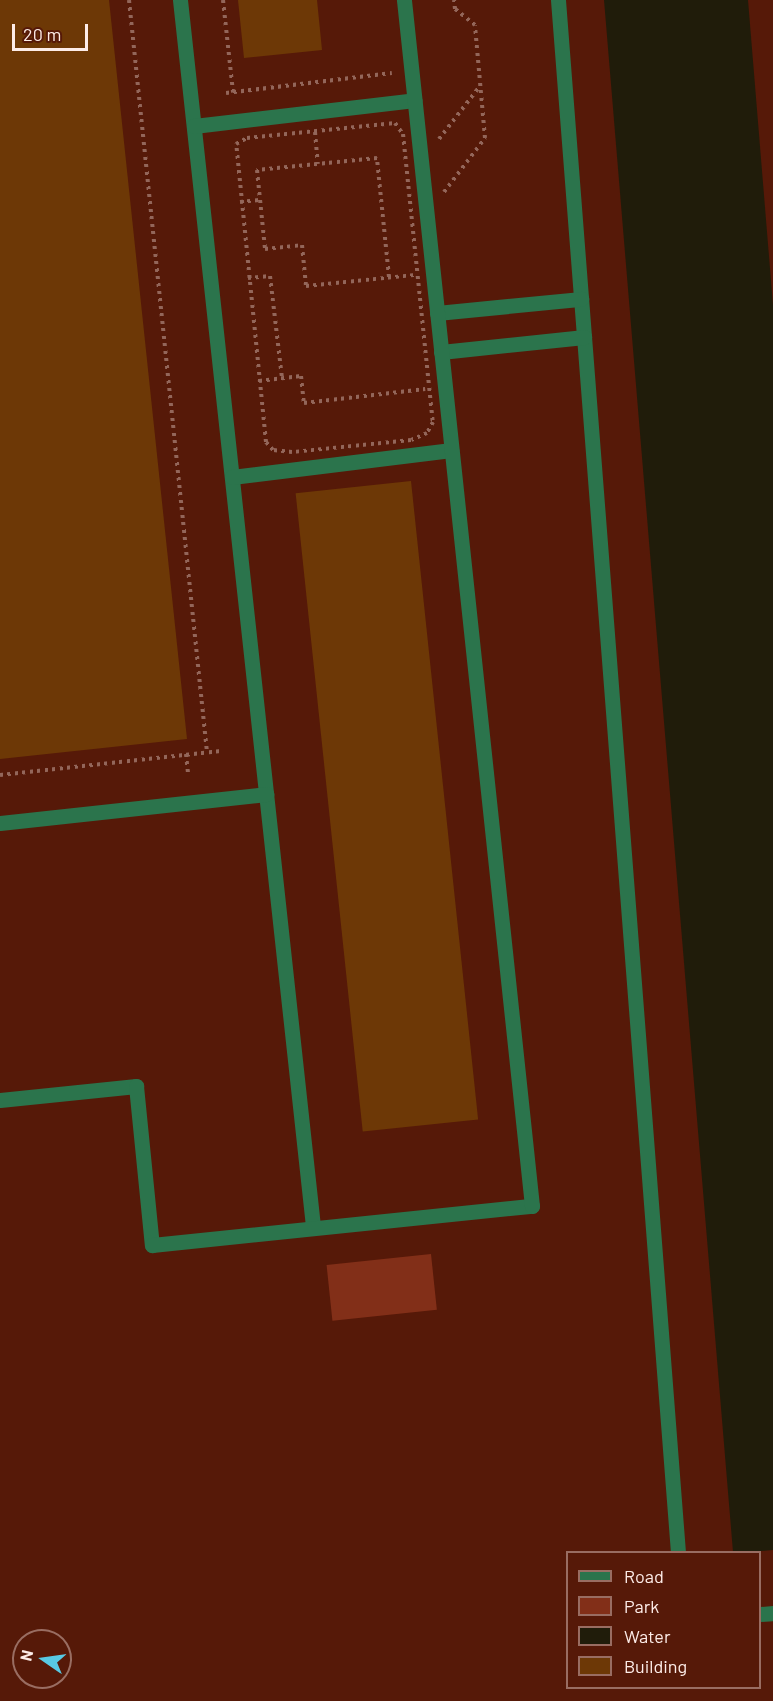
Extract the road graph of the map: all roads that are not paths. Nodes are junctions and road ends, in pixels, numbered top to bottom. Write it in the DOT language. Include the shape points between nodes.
graph roads {
  1 [pos="180,0"];
  2 [pos="404,0"];
  3 [pos="558,0"];
  4 [pos="414,100"];
  5 [pos="194,126"];
  6 [pos="581,299"];
  7 [pos="437,312"];
  8 [pos="584,337"];
  9 [pos="441,352"];
  10 [pos="451,450"];
  11 [pos="232,477"];
  12 [pos="266,794"];
  13 [pos="0,823"];
  14 [pos="0,1100"];
  15 [pos="313,1227"];
  16 [pos="678,1551"];
  1 -- 5 [label="street"];
  2 -- 4 [label="street"];
  3 -- 6 [label="street"];
  4 -- 5 [label="street"];
  4 -- 7 [label="street"];
  5 -- 11 [label="street"];
  6 -- 7 [label="street"];
  6 -- 8 [label="street"];
  7 -- 9 [label="street"];
  8 -- 9 [label="street"];
  8 -- 16 [label="street"];
  9 -- 10 [label="street"];
  10 -- 11 [label="street"];
  10 -- 15 [label="street" via="532,1206"];
  11 -- 12 [label="street"];
  12 -- 13 [label="street"];
  12 -- 15 [label="street"];
  14 -- 15 [label="street" via="136,1086 152,1245"];
}
